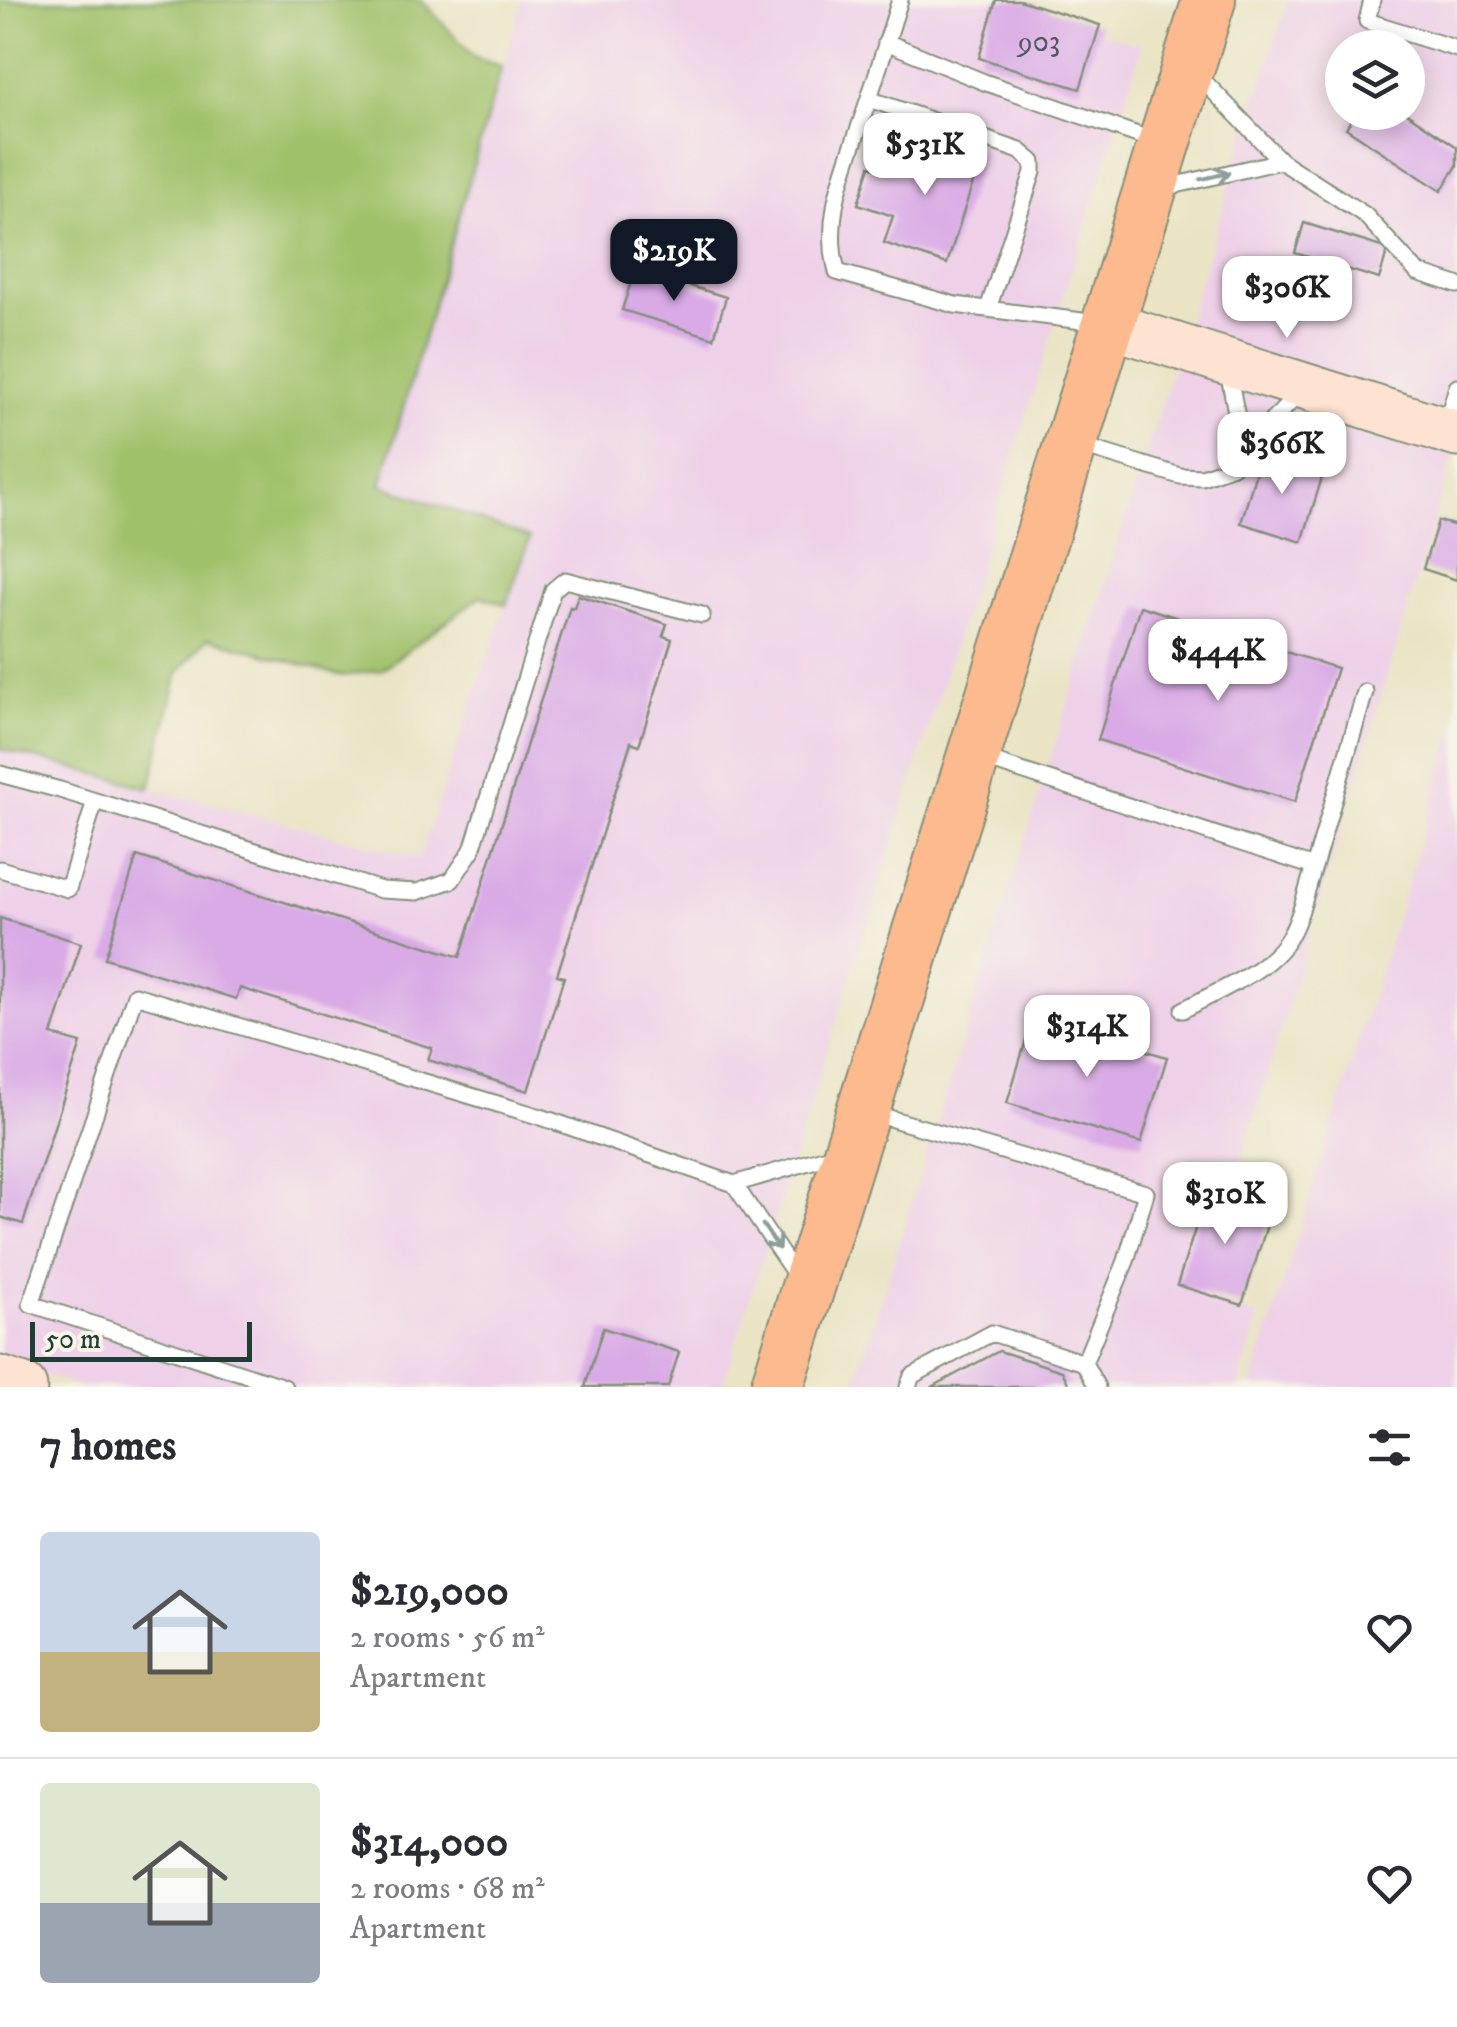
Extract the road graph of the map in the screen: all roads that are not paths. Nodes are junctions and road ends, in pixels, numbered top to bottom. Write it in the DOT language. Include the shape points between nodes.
graph roads {
  1 [pos="900,0"];
  2 [pos="1209,0"];
  3 [pos="1372,0"];
  4 [pos="886,42"];
  5 [pos="1457,50"];
  6 [pos="1188,65"];
  7 [pos="868,99"];
  8 [pos="1281,161"];
  9 [pos="1156,167"];
  10 [pos="1457,284"];
  11 [pos="988,309"];
  12 [pos="1107,324"];
  13 [pos="1226,362"];
  14 [pos="1307,386"];
  15 [pos="1453,417"];
  16 [pos="1070,443"];
  17 [pos="1243,448"];
  18 [pos="702,615"];
  19 [pos="1365,692"];
  20 [pos="974,755"];
  21 [pos="0,774"];
  22 [pos="95,801"];
  23 [pos="1314,867"];
  24 [pos="0,869"];
  25 [pos="1183,1010"];
  26 [pos="857,1130"];
  27 [pos="734,1184"];
  28 [pos="806,1291"];
  29 [pos="1084,1363"];
  30 [pos="0,1379"];
  31 [pos="24,1387"];
  32 [pos="284,1387"];
  33 [pos="776,1387"];
  34 [pos="908,1387"];
  35 [pos="1098,1387"];
  1 -- 4 [label="lane"];
  2 -- 6 [label="main road"];
  3 -- 5 [label="lane" via="1367,21"];
  4 -- 7 [label="lane"];
  4 -- 9 [label="lane"];
  6 -- 8 [label="lane"];
  6 -- 9 [label="main road"];
  7 -- 11 [label="lane" via="1020,150 1033,162"];
  7 -- 11 [label="lane" via="836,188 836,272"];
  9 -- 8 [label="lane, one-way"];
  8 -- 10 [label="lane" via="1365,215 1417,272"];
  9 -- 12 [label="main road"];
  11 -- 12 [label="lane"];
  12 -- 13 [label="street"];
  12 -- 16 [label="main road"];
  13 -- 14 [label="street"];
  13 -- 17 [label="lane"];
  14 -- 15 [label="street"];
  14 -- 17 [label="lane"];
  16 -- 17 [label="lane" via="1202,477 1233,466"];
  16 -- 20 [label="main road"];
  18 -- 22 [label="lane" via="566,580 554,590 472,850 452,880 417,892 381,890"];
  19 -- 23 [label="lane"];
  20 -- 23 [label="lane"];
  20 -- 26 [label="main road"];
  21 -- 22 [label="lane"];
  22 -- 24 [label="lane" via="68,889"];
  23 -- 25 [label="lane" via="1280,949"];
  26 -- 27 [label="lane"];
  26 -- 28 [label="main road"];
  26 -- 29 [label="lane" via="1146,1193"];
  27 -- 28 [label="lane, one-way"];
  27 -- 32 [label="lane" via="522,1111 135,995 31,1304"];
  28 -- 33 [label="main road"];
  29 -- 34 [label="lane" via="992,1333 912,1376"];
  29 -- 35 [label="lane"];
  30 -- 31 [label="street"];
}
